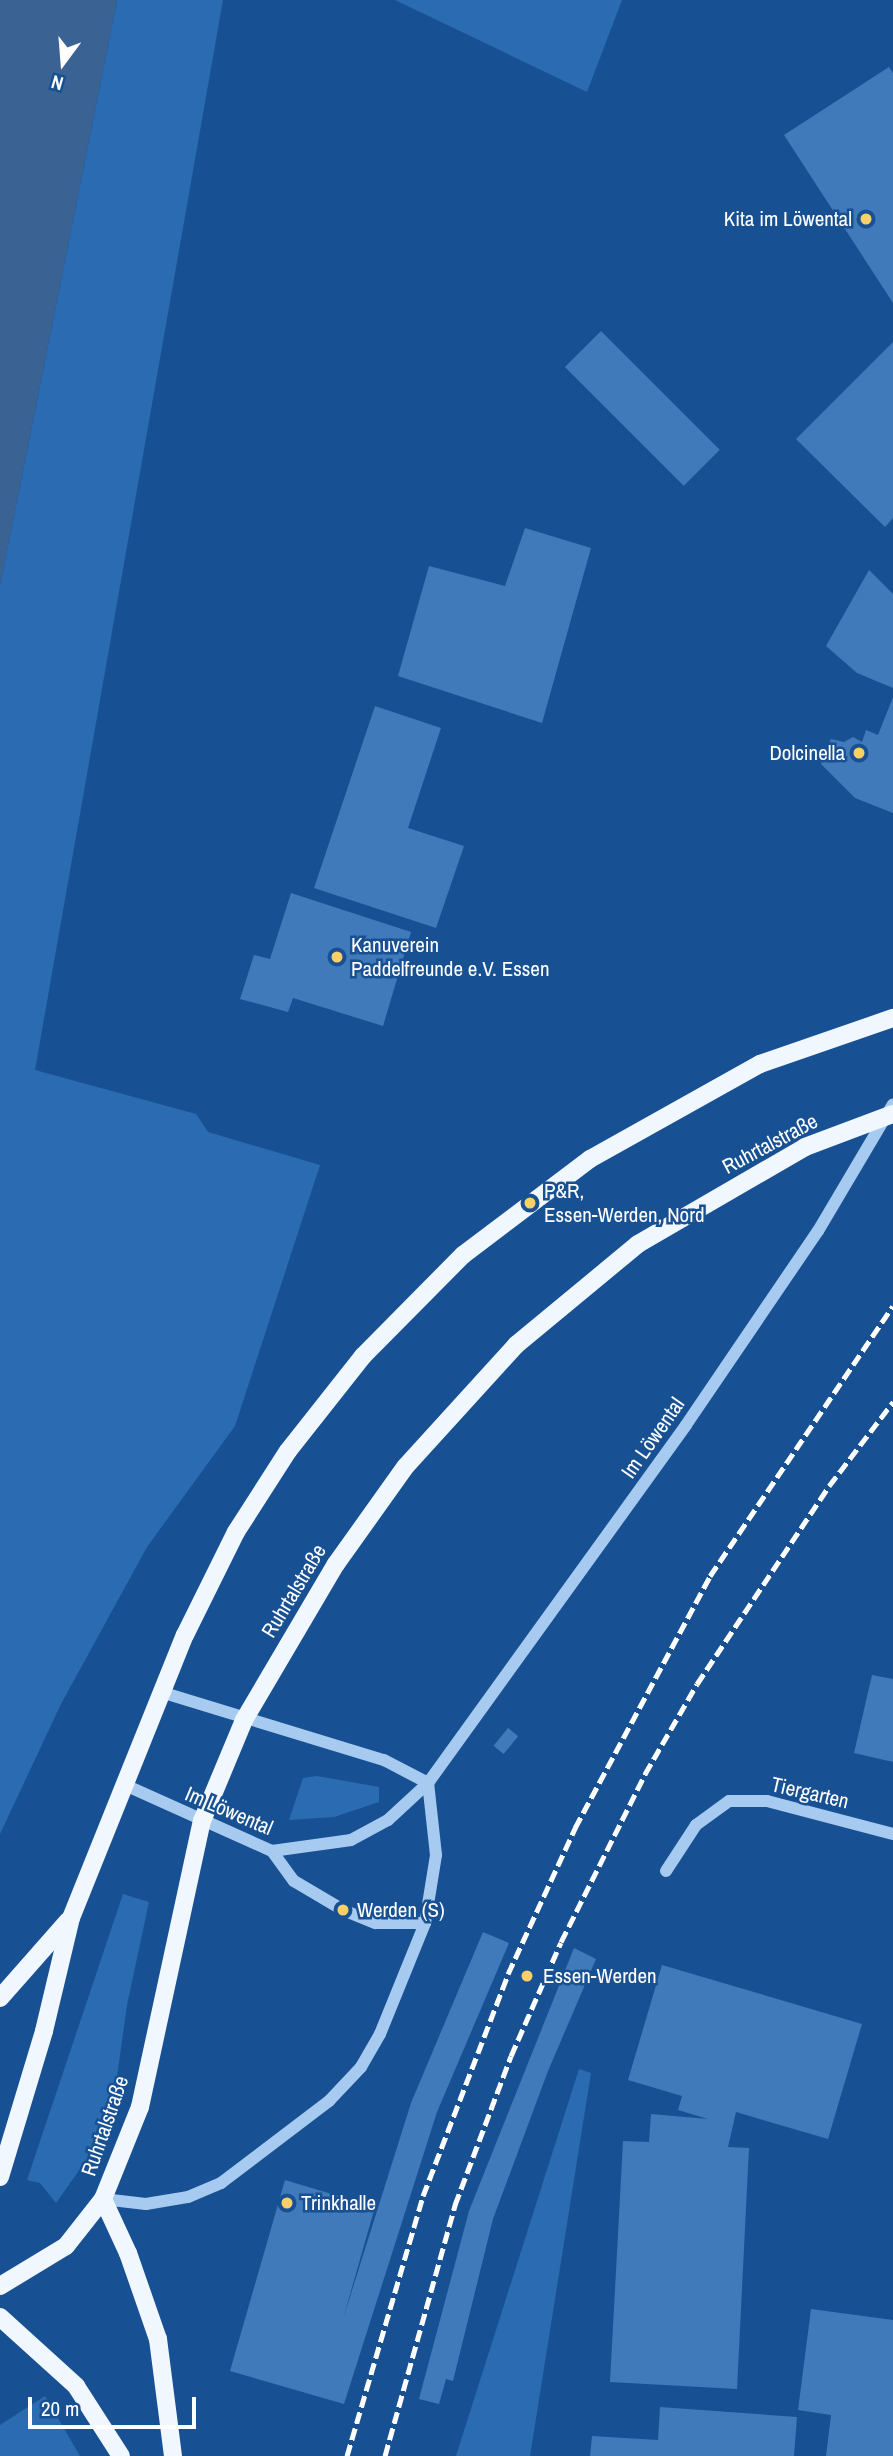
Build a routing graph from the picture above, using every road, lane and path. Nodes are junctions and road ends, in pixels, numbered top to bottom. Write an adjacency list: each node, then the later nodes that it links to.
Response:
1 (893, 1018): 4 (main road)
2 (893, 1104): 6 (street, Im Löwental)
3 (893, 1114): 5 (main road, Ruhrtalstraße)
4 (161, 1692): 5 (street); 7 (main road)
5 (244, 1720): 6 (street); 8 (main road, Ruhrtalstraße)
6 (428, 1783): 10 (street, Im Löwental); 13 (street)
7 (125, 1785): 8 (street, Im Löwental); 12 (main road)
8 (202, 1821): 10 (street, Im Löwental); 16 (main road, Ruhrtalstraße)
9 (893, 1834): 11 (street, Tiergarten)
10 (272, 1851): 13 (street)
11 (666, 1871)
12 (71, 1918): 14 (main road); 15 (main road)
13 (425, 1923): 16 (street)
14 (0, 1998)
15 (0, 2177)
16 (103, 2199): 17 (main road, Ruhrtalstraße); 20 (main road)
17 (0, 2286)
18 (0, 2317): 19 (main road)
19 (121, 2456)
20 (173, 2456)

